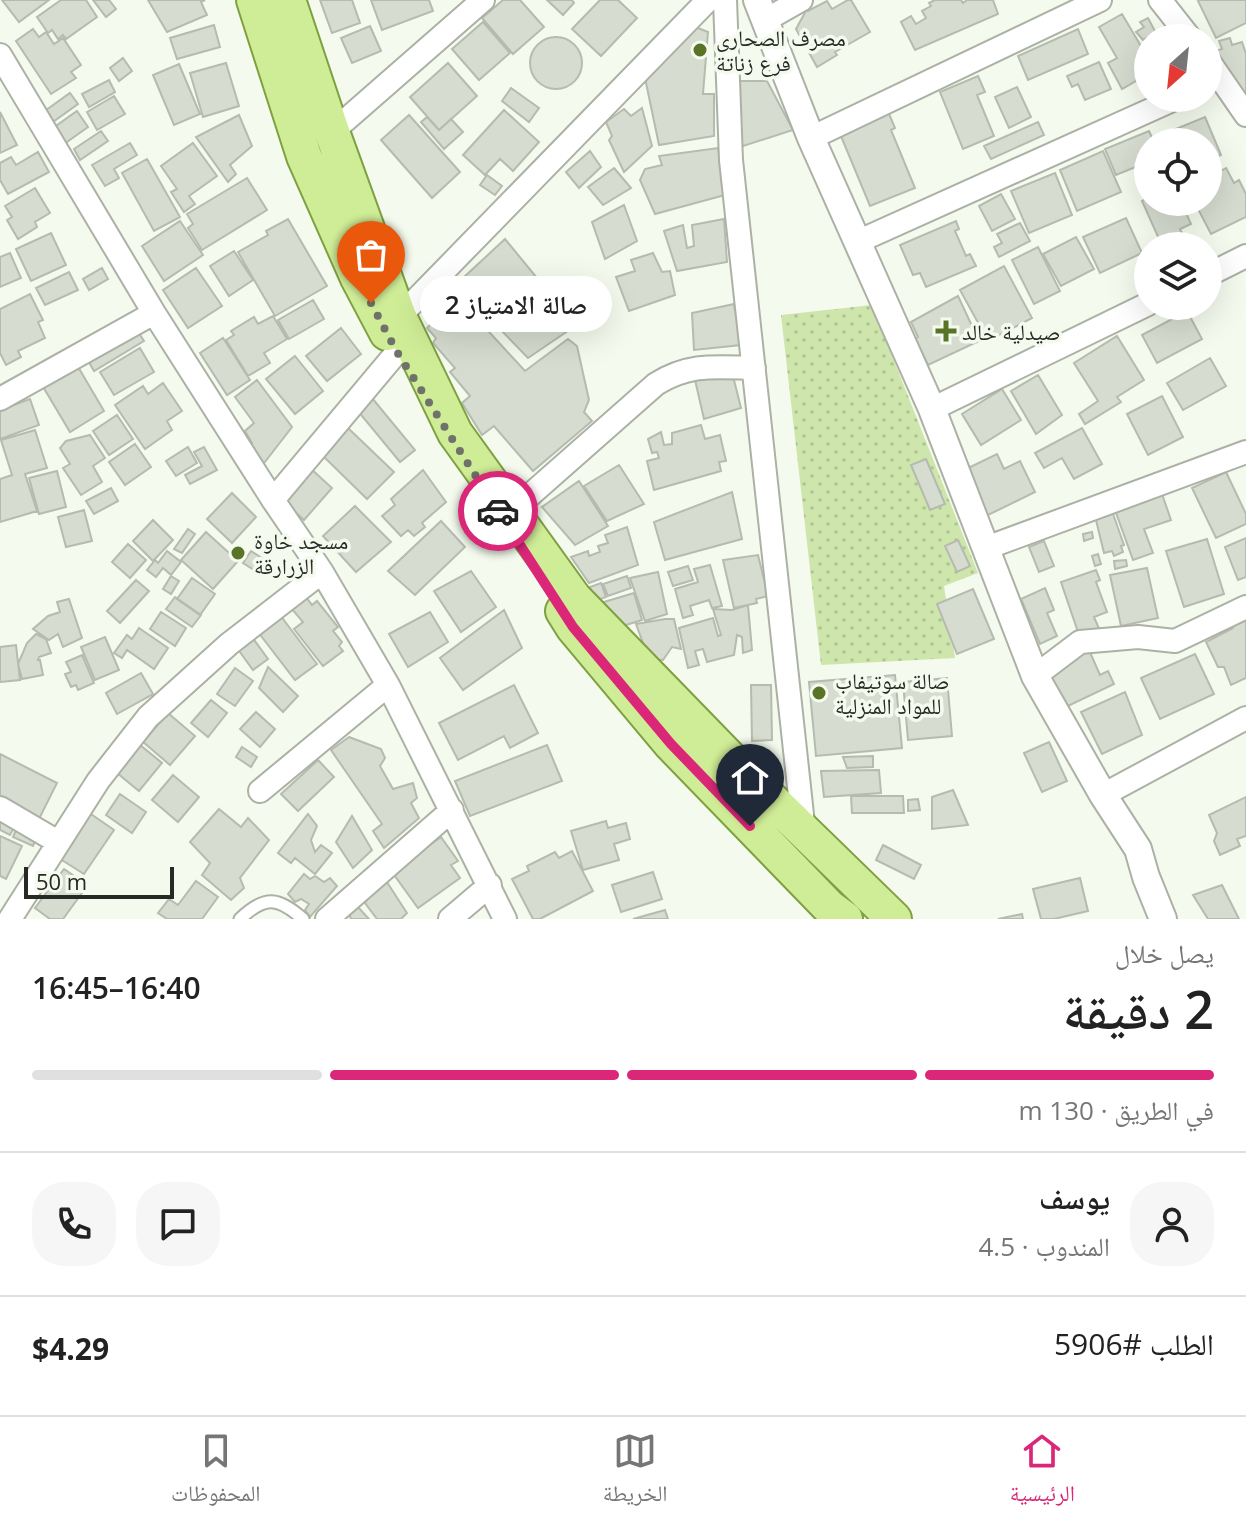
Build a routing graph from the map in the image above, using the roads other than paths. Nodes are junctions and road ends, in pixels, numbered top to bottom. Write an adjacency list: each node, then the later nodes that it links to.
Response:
1 (254, 0): 23 (main road)
2 (288, 0): 15 (main road)
3 (483, 0): 15 (street)
4 (708, 0): 22 (street)
5 (725, 0): 24 (street)
6 (801, 0): 9 (street)
7 (1100, 0): 16 (street)
8 (1160, 0): 10 (street)
9 (760, 10): 16 (street)
10 (1179, 24)
11 (0, 55): 21 (street)
12 (1222, 85): 14 (street)
13 (1146, 112): 17 (street)
14 (1246, 115)
15 (332, 132): 22 (main road)
16 (811, 138): 17 (street)
17 (857, 242): 26 (street)
18 (1246, 256): 19 (street)
19 (1222, 268)
20 (1134, 311): 26 (street)
21 (154, 313): 25 (street); 28 (street)
22 (399, 317): 29 (main road)
23 (397, 352): 28 (street); 50 (main road)
24 (754, 368): 29 (street); 40 (street)
25 (0, 399)
26 (932, 409): 30 (street)
27 (1246, 452): 30 (street)
28 (273, 500): 31 (street)
29 (512, 511): 40 (main road)
30 (986, 548): 33 (street)
31 (322, 572): 34 (street); 41 (street)
32 (1246, 607): 33 (street)
33 (1035, 676): 37 (street)
34 (388, 685): 36 (street); 39 (street)
35 (1246, 718): 37 (street)
36 (260, 791)
37 (1103, 795): 42 (street)
38 (0, 808): 41 (street)
39 (452, 810): 43 (street); 47 (street)
40 (804, 834): 51 (main road)
41 (58, 842): 44 (street)
42 (1138, 849): 52 (street); 53 (street)
43 (490, 885): 48 (street); 49 (street)
44 (9, 916)
45 (240, 919): 46 (lane)
46 (303, 919)
47 (327, 919)
48 (450, 919)
49 (505, 919)
50 (845, 919)
51 (894, 919)
52 (1163, 919)
53 (1183, 919)

